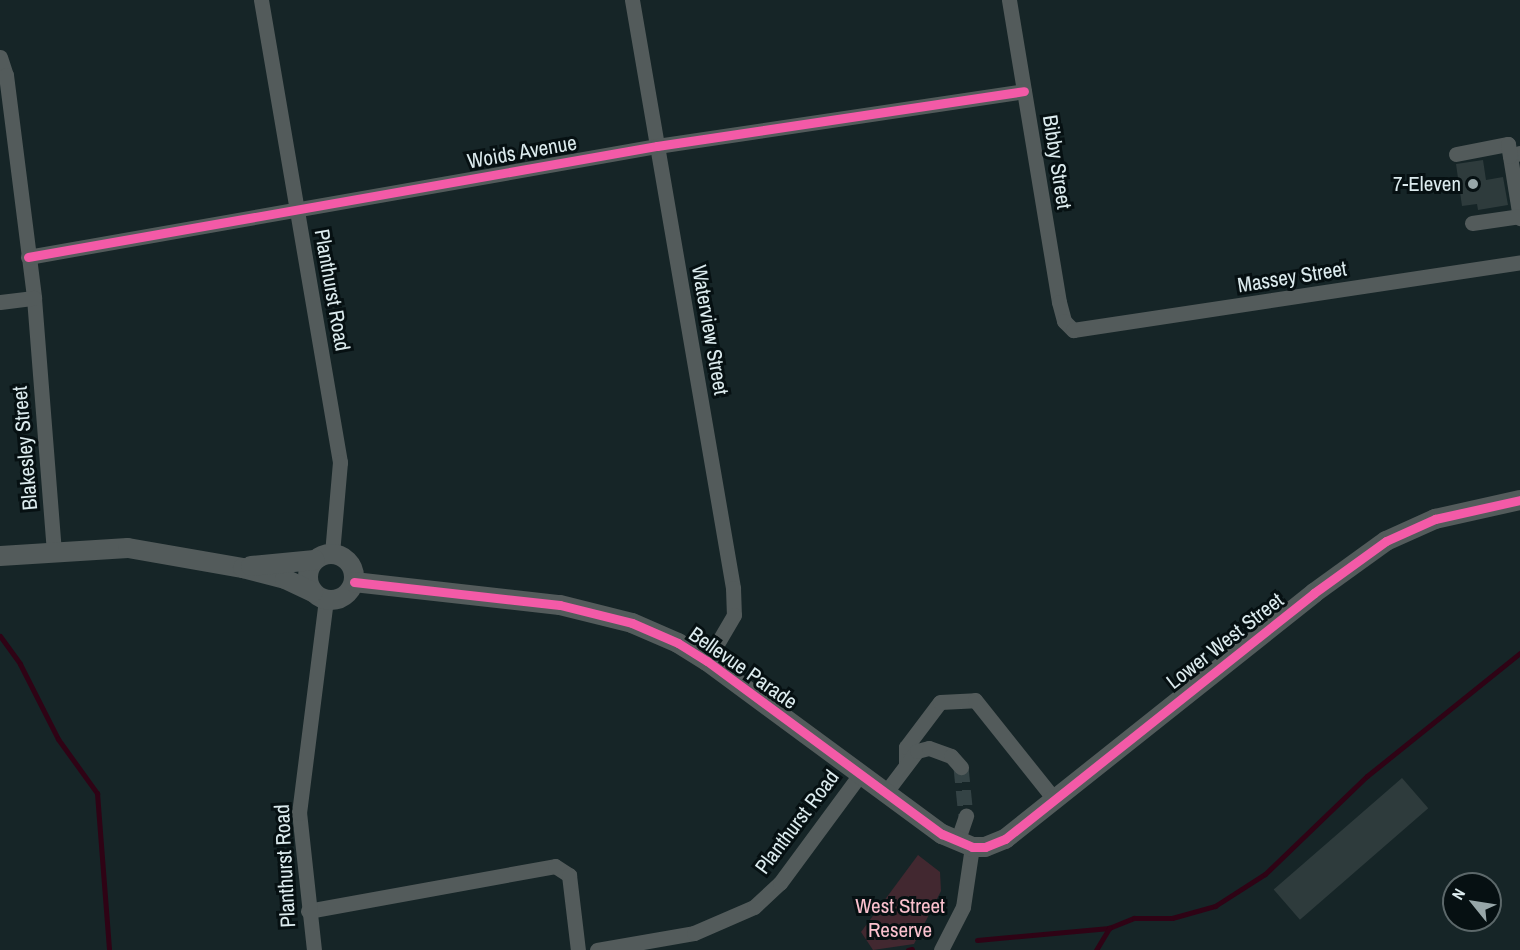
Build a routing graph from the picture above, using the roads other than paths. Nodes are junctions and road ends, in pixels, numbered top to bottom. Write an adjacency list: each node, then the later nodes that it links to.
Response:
1 (261, 0): 9 (street, Planthurst Road)
2 (632, 0): 6 (street, Waterview Street)
3 (1009, 0): 5 (street, Bibby Street)
4 (0, 57): 12 (street, Blakesley Street)
5 (1024, 91): 6 (street, Woids Avenue); 16 (street, Bibby Street)
6 (657, 146): 9 (street, Woids Avenue); 24 (street, Waterview Street)
7 (1456, 154): 8 (street)
8 (1515, 155): 10 (street)
9 (297, 209): 12 (street, Woids Avenue); 20 (street, Planthurst Road)
10 (1520, 217): 11 (street)
11 (1472, 223)
12 (28, 258): 14 (street, Blakesley Street)
13 (1520, 262): 16 (street, Massey Street)
14 (34, 298): 15 (street); 18 (street, Blakesley Street)
15 (0, 302)
16 (1070, 328)
17 (1520, 500): 29 (street, Lower West Street)
18 (54, 550): 19 (street); 21 (street)
19 (0, 556)
20 (324, 557): 21 (street); 22 (street); 23 (street)
21 (243, 568): 23 (street)
22 (354, 582): 23 (street); 24 (street, Bellevue Parade)
23 (320, 596): 32 (street, Planthurst Road)
24 (707, 661): 27 (street, Bellevue Parade)
25 (906, 765): 26 (street); 28 (street); 29 (street)
26 (961, 767)
27 (861, 773): 28 (street, Bellevue Parade); 35 (street, Planthurst Road)
28 (886, 792): 31 (street, Bellevue Parade)
29 (1054, 799): 31 (street, Lower West Street)
30 (966, 816): 31 (street)
31 (964, 845): 36 (street)
32 (308, 911): 33 (street, Planthurst Road); 34 (street)
33 (314, 950)
34 (578, 950)
35 (597, 950)
36 (941, 950)

